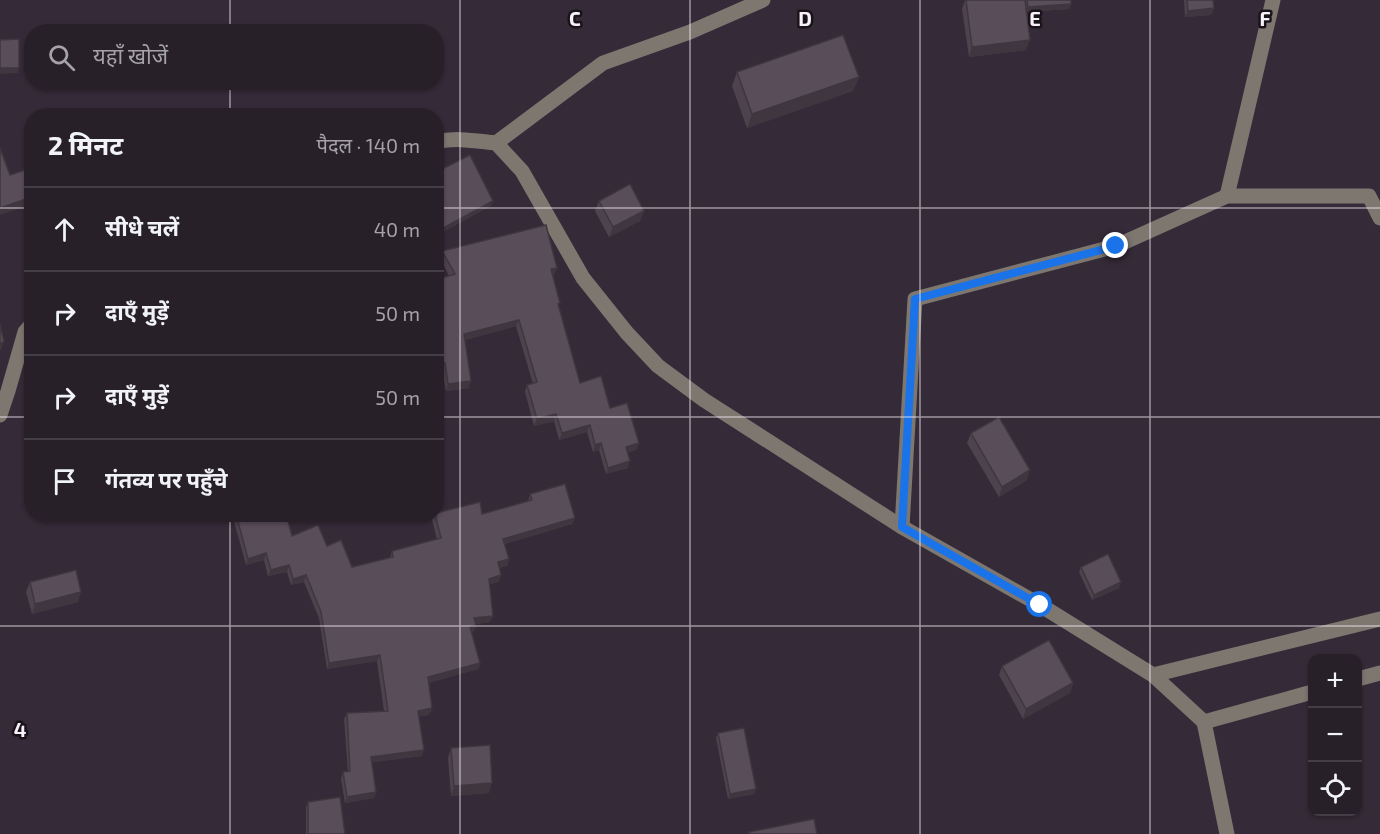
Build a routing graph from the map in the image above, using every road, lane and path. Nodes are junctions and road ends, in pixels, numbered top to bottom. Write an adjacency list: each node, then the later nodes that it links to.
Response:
1 (763, 0): 4 (street)
2 (1273, 0): 5 (street)
3 (444, 140): 4 (street)
4 (496, 143): 9 (street)
5 (1227, 196): 6 (street); 9 (street)
6 (1380, 218)
7 (24, 336): 8 (street)
8 (0, 415)
9 (902, 527): 12 (street)
10 (1380, 619): 12 (street)
11 (1380, 673): 13 (street)
12 (1153, 675): 15 (street)
13 (1362, 678)
14 (1308, 693): 15 (street)
15 (1204, 722): 16 (street)
16 (1227, 834)

